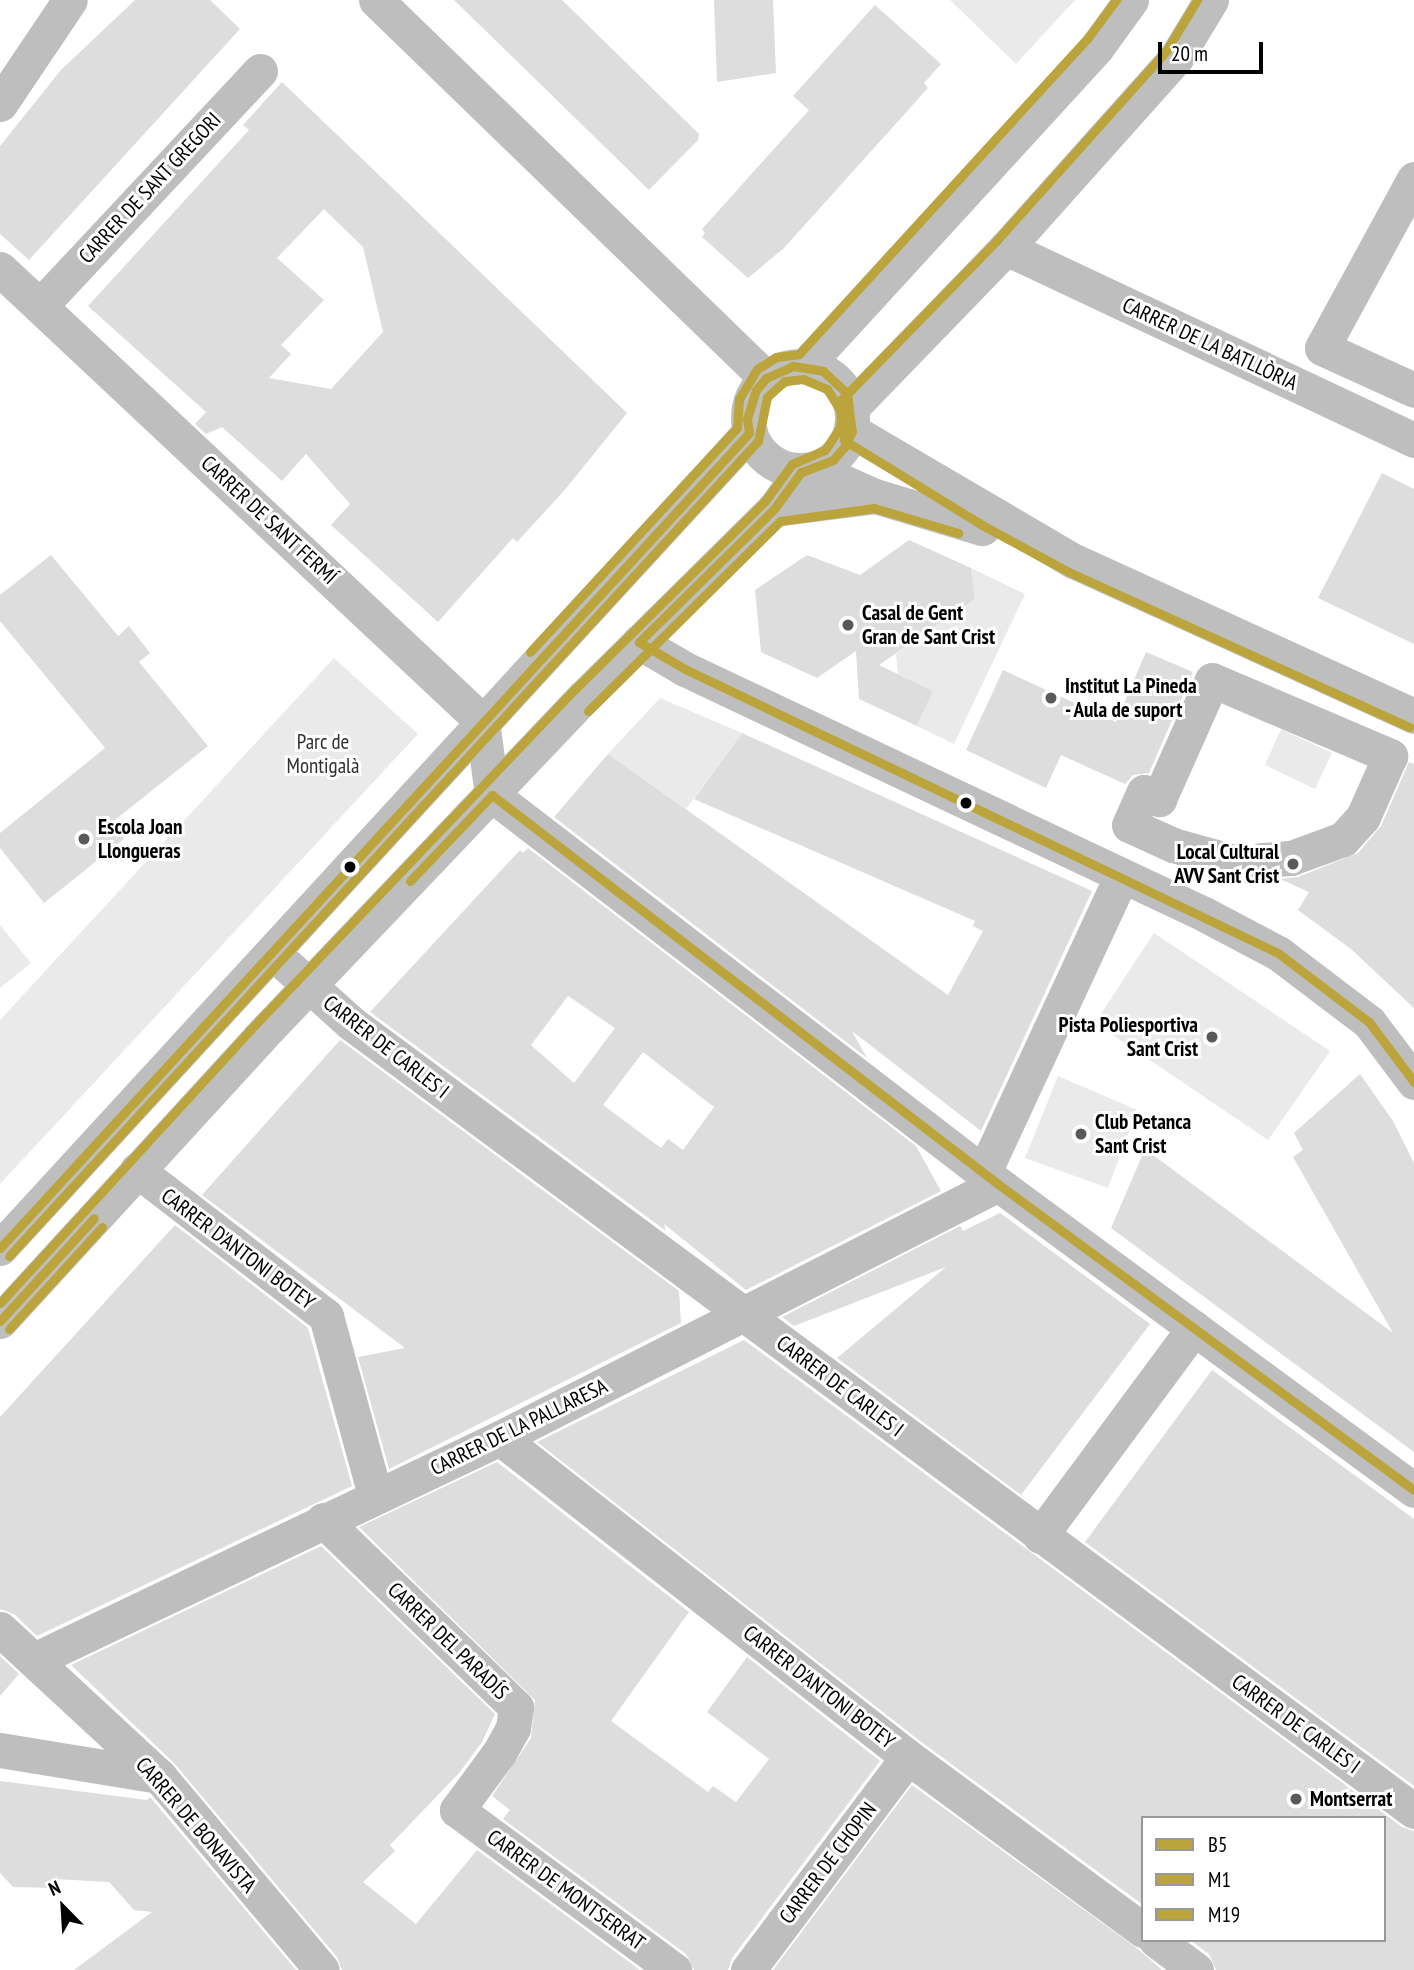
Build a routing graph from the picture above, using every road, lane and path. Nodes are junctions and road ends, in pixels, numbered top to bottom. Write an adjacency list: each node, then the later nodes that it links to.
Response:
1 (70, 0): 6 (street)
2 (1132, 0): 11 (street)
3 (1211, 0): 8 (street)
4 (386, 6): 12 (street)
5 (260, 71): 10 (street, CARRER DE SANT GREGORI)
6 (0, 104)
7 (1414, 179): 13 (street)
8 (1006, 248): 14 (street); 16 (street, CARRER DE LA BATLLÒRIA)
9 (0, 269): 10 (street, CARRER DE SANT FERMÍ)
10 (40, 306): 23 (street, CARRER DE SANT FERMÍ)
11 (806, 366): 12 (street); 14 (street)
12 (766, 378): 15 (street)
13 (1414, 390)
14 (852, 419): 17 (street); 20 (street)
15 (749, 433): 17 (street); 23 (street)
16 (1414, 440)
17 (808, 470): 18 (street); 19 (street)
18 (875, 496): 19 (street); 20 (street)
19 (774, 509): 21 (street)
20 (1074, 561): 22 (street)
21 (639, 642): 24 (street); 26 (street)
22 (1414, 716)
23 (482, 721): 24 (street); 27 (street)
24 (492, 795): 28 (street); 31 (street)
25 (1256, 868): 25 (street)
26 (1121, 877): 29 (street); 31 (street)
27 (273, 953): 28 (street, CARRER DE CARLES I); 32 (street)
28 (309, 986): 30 (street); 33 (street, CARRER DE CARLES I)
29 (1414, 1082)
30 (137, 1170): 34 (street); 38 (street, CARRER D'ANTONI BOTEY)
31 (992, 1177): 33 (street, CARRER DE LA PALLARESA); 35 (street)
32 (0, 1248)
33 (747, 1316): 36 (street, CARRER DE LA PALLARESA); 40 (street, CARRER DE CARLES I)
34 (0, 1321)
35 (1194, 1328): 37 (street); 40 (street)
36 (500, 1438): 38 (street, CARRER DE LA PALLARESA); 44 (street, CARRER D'ANTONI BOTEY)
37 (1414, 1490)
38 (375, 1495): 39 (street, CARRER DE LA PALLARESA)
39 (323, 1520): 42 (street, CARRER DE LA PALLARESA); 46 (street, CARRER DEL PARADÍS)
40 (1040, 1536): 47 (street, CARRER DE CARLES I)
41 (0, 1629): 42 (street, CARRER DE BONAVISTA)
42 (34, 1660): 45 (street, CARRER DE BONAVISTA)
43 (0, 1750): 45 (street)
44 (908, 1756): 48 (street, CARRER D'ANTONI BOTEY); 52 (street, CARRER DE CHOPIN)
45 (159, 1776): 50 (street, CARRER DE BONAVISTA)
46 (457, 1810): 51 (street, CARRER DE MONTSERRAT)
47 (1414, 1811)
48 (1141, 1929)
49 (1159, 1942): 53 (street)
50 (322, 1970)
51 (674, 1970)
52 (748, 1970)
53 (1196, 1970)

